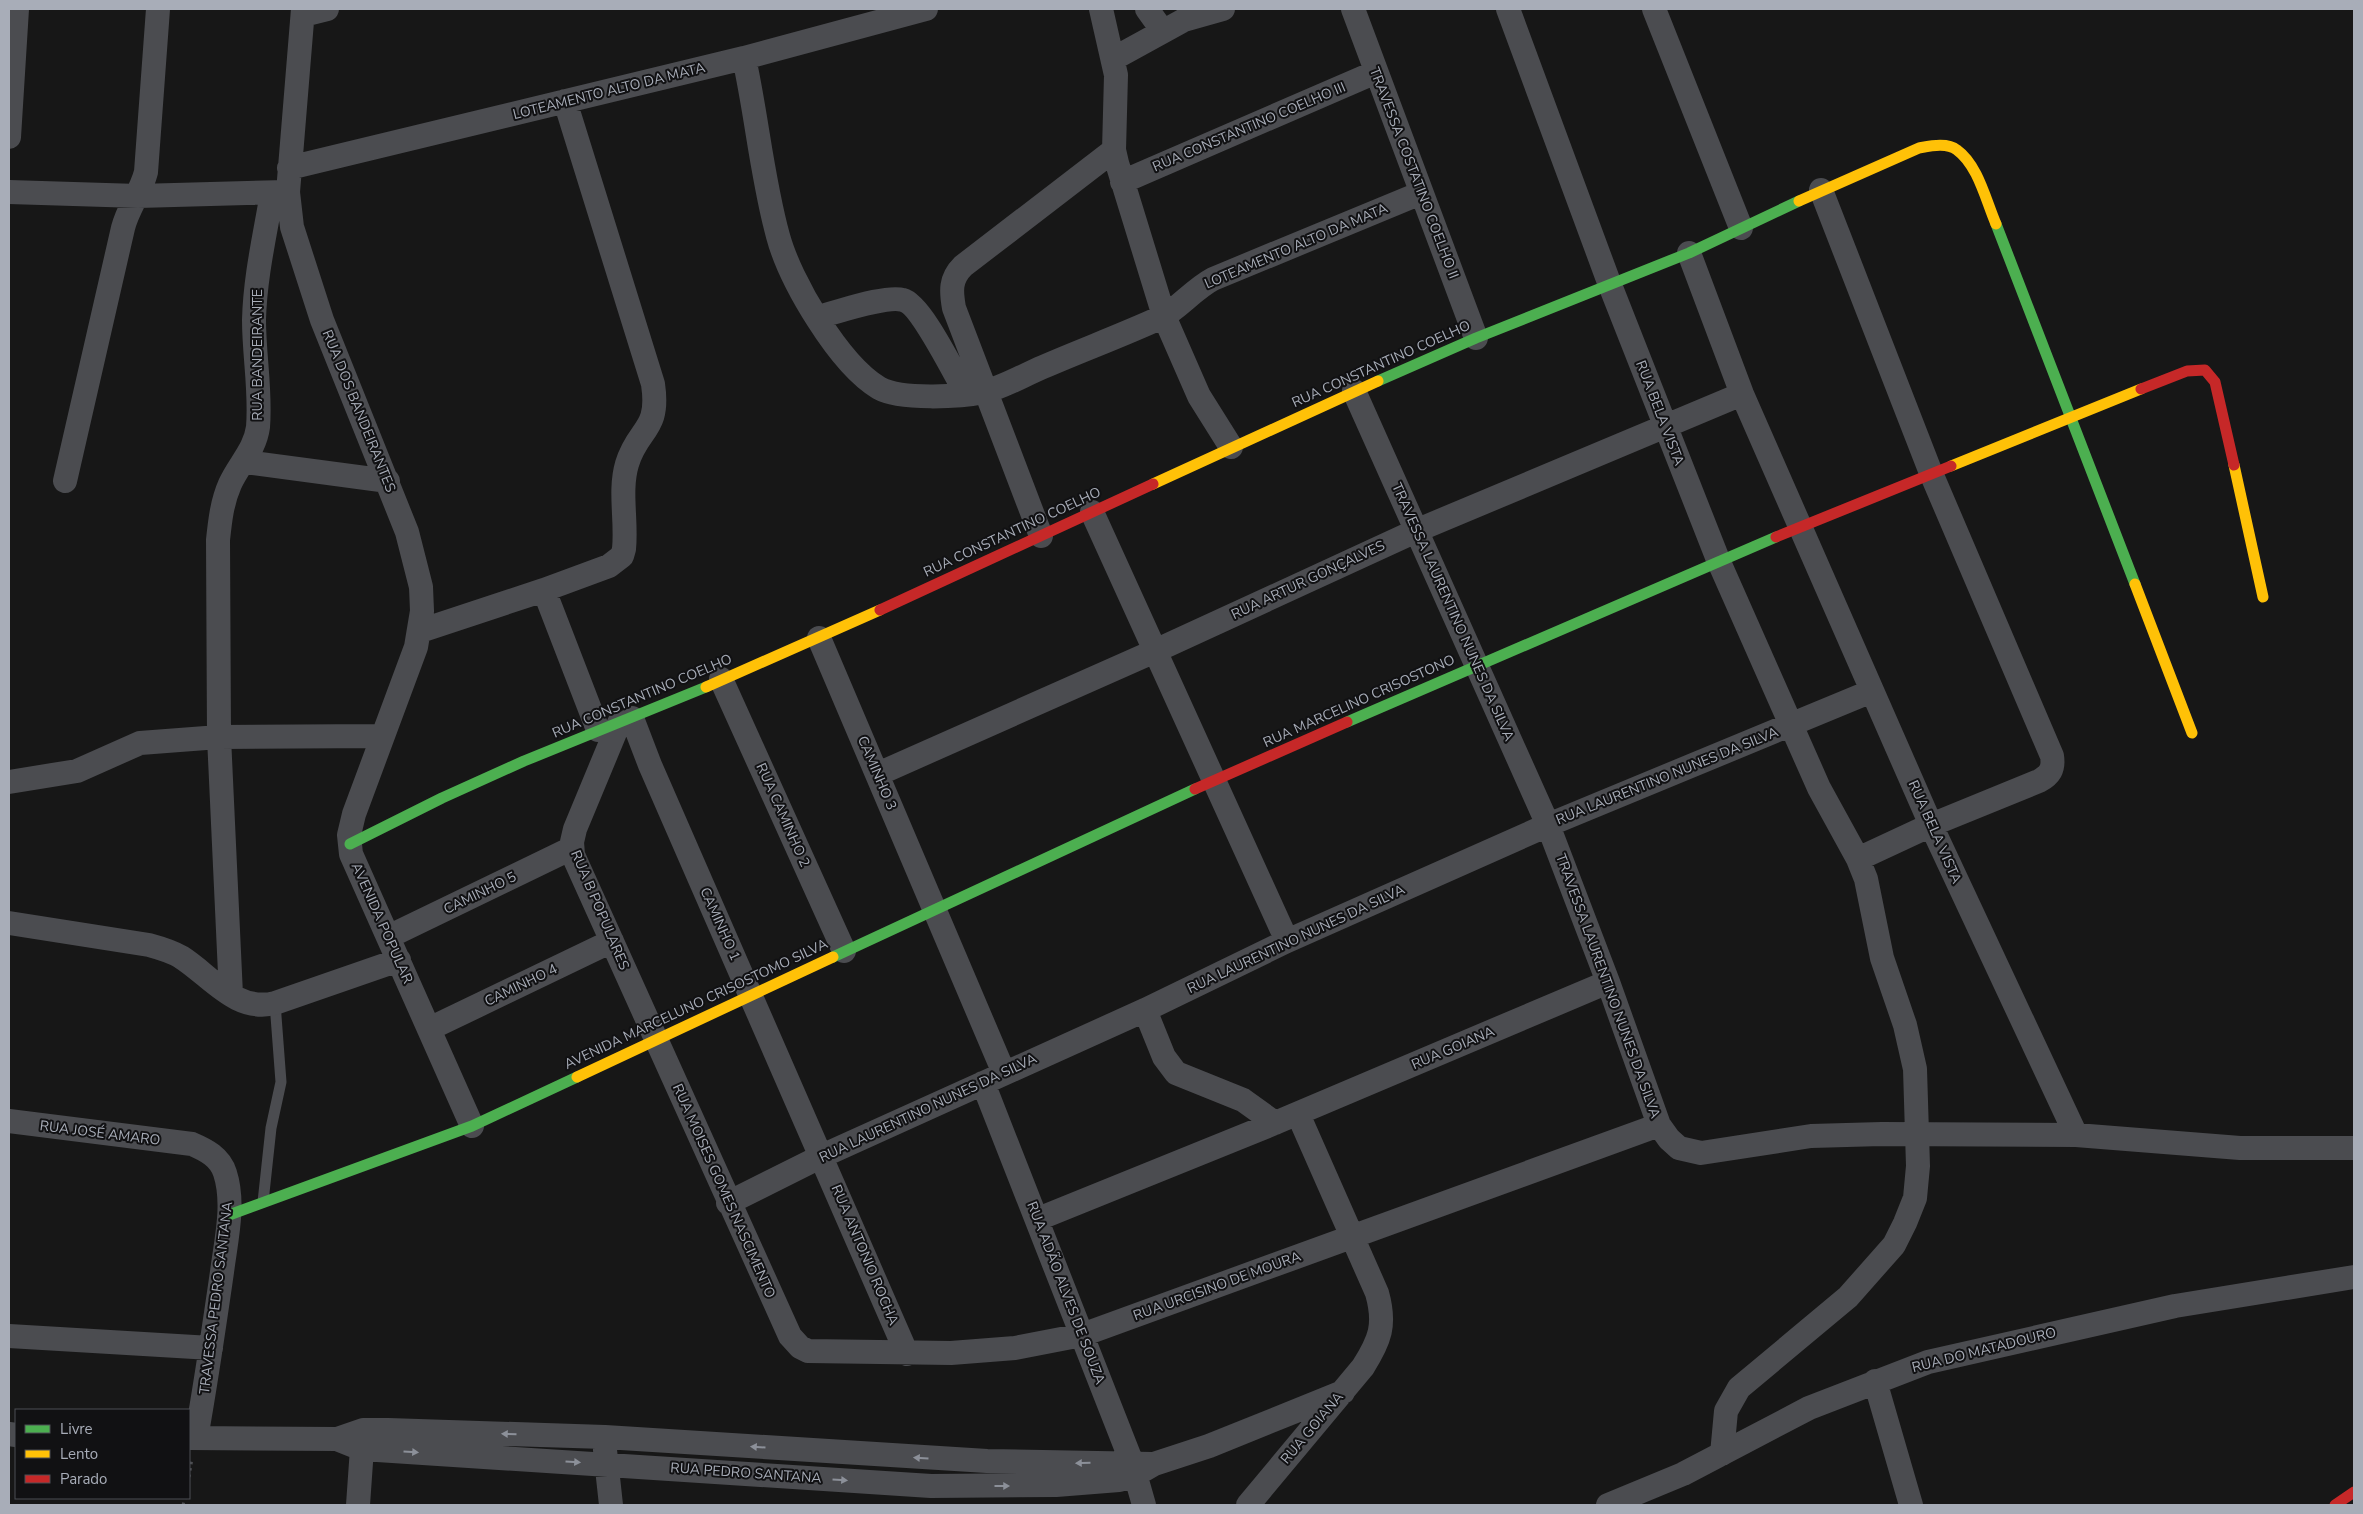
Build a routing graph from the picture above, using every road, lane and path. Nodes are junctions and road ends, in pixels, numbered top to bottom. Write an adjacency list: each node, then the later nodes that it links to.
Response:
1 (17, 9): 18 (street)
2 (158, 9): 26 (street)
3 (326, 9): 11 (street)
4 (926, 9): 12 (street, LOTEAMENTO ALTO DA MATA)
5 (1100, 9): 15 (street)
6 (1147, 9): 13 (street)
7 (1223, 9): 13 (street)
8 (1353, 9): 16 (street, TRAVESSA COSTATINO COELHO II)
9 (1508, 9): 29 (street, RUA BELA VISTA)
10 (1654, 9): 27 (street)
11 (303, 12): 20 (street)
12 (886, 13): 14 (street, LOTEAMENTO ALTO DA MATA)
13 (1162, 30): 15 (street)
14 (744, 58): 17 (street, LOTEAMENTO ALTO DA MATA); 31 (street)
15 (1113, 59): 19 (street)
16 (1376, 72): 21 (street, RUA CONSTANTINO COELHO III); 25 (street, TRAVESSA COSTATINO COELHO II)
17 (565, 101): 20 (street, LOTEAMENTO ALTO DA MATA); 48 (street)
18 (9, 137)
19 (1114, 150): 21 (street); 34 (street)
20 (289, 168): 24 (street)
21 (1122, 182): 30 (street)
22 (1821, 190): 27 (main road, RUA CONSTANTINO COELHO); 36 (main road, RUA CONSTANTINO COELHO); 40 (street)
23 (9, 192): 26 (street)
24 (280, 192): 26 (street); 39 (street, RUA BANDEIRANTE); 42 (street, RUA DOS BANDEIRANTES)
25 (1421, 193): 30 (street, LOTEAMENTO ALTO DA MATA); 32 (street, TRAVESSA COSTATINO COELHO II)
26 (138, 196): 41 (street)
27 (1741, 228): 28 (main road, RUA CONSTANTINO COELHO)
28 (1689, 253): 29 (main road, RUA CONSTANTINO COELHO); 35 (street, RUA BELA VISTA)
29 (1610, 285): 32 (main road, RUA CONSTANTINO COELHO); 37 (street, RUA BELA VISTA)
30 (1164, 316): 34 (street, LOTEAMENTO ALTO DA MATA); 38 (street)
31 (817, 318): 34 (street); 34 (street)
32 (1476, 338): 33 (main road, RUA CONSTANTINO COELHO)
33 (1354, 391): 38 (main road, RUA CONSTANTINO COELHO); 45 (street, TRAVESSA LAURENTINO NUNES DA SILVA)
34 (975, 392): 46 (street)
35 (1742, 394): 37 (street, RUA ARTUR GONÇALVES); 44 (street, RUA BELA VISTA)
36 (2070, 416): 40 (main road); 49 (main road); 58 (main road, RUA CONSTANTINO COELHO)
37 (1664, 425): 45 (street, RUA ARTUR GONÇALVES); 47 (street, RUA BELA VISTA)
38 (1231, 447): 43 (main road, RUA CONSTANTINO COELHO)
39 (245, 462): 42 (street); 60 (street, RUA BANDEIRANTE)
40 (1931, 474): 44 (main road); 65 (street)
41 (65, 481)
42 (388, 481): 50 (street, RUA DOS BANDEIRANTES)
43 (1092, 512): 46 (main road, RUA CONSTANTINO COELHO); 52 (street)
44 (1800, 526): 47 (main road, RUA MARCELINO CRISOSTONO); 55 (street, RUA BELA VISTA)
45 (1418, 530): 52 (street, RUA ARTUR GONÇALVES); 53 (street, TRAVESSA LAURENTINO NUNES DA SILVA)
46 (1041, 536): 51 (main road, RUA CONSTANTINO COELHO)
47 (1719, 562): 53 (main road, RUA MARCELINO CRISOSTONO); 57 (street, RUA BELA VISTA)
48 (544, 590): 50 (street); 56 (street, CAMINHO 1)
49 (2263, 597)
50 (420, 630): 59 (street, AVENIDA POPULAR)
51 (819, 638): 54 (main road, RUA CONSTANTINO COELHO); 61 (street, CAMINHO 3)
52 (1156, 651): 61 (street, RUA ARTUR GONÇALVES); 62 (street)
53 (1477, 665): 62 (main road, RUA MARCELINO CRISOSTONO); 64 (street, TRAVESSA LAURENTINO NUNES DA SILVA)
54 (721, 679): 56 (main road, RUA CONSTANTINO COELHO); 74 (street, RUA CAMINHO 2)
55 (1872, 691): 57 (street, RUA LAURENTINO NUNES DA SILVA); 65 (street, RUA BELA VISTA)
56 (616, 724): 66 (main road, RUA CONSTANTINO COELHO); 67 (street, RUA B POPULARES); 78 (street, CAMINHO 1)
57 (1791, 725): 64 (street, RUA LAURENTINO NUNES DA SILVA); 68 (street, RUA BELA VISTA)
58 (2192, 733)
59 (381, 736): 60 (street); 66 (street, AVENIDA POPULAR)
60 (219, 737): 63 (street); 77 (street, RUA BANDEIRANTE)
61 (878, 774): 69 (street, CAMINHO 3)
62 (1213, 781): 69 (main road, RUA MARCELINO CRISOSTONO); 73 (street)
63 (9, 782)
64 (1548, 825): 73 (street, RUA LAURENTINO NUNES DA SILVA); 76 (street, TRAVESSA LAURENTINO NUNES DA SILVA)
65 (1931, 825): 68 (street); 91 (street, RUA BELA VISTA)
66 (350, 844): 71 (street, AVENIDA POPULAR)
67 (572, 848): 71 (street, CAMINHO 5); 72 (street, RUA B POPULARES)
68 (1858, 859): 90 (street, RUA BELA VISTA)
69 (933, 910): 74 (main road, AVENIDA MARCELUNO CRISOSTOMO SILVA); 83 (street, CAMINHO 3)
70 (9, 924): 77 (street)
71 (388, 937): 75 (street, AVENIDA POPULAR)
72 (612, 941): 81 (street, CAMINHO 4); 82 (street, RUA B POPULARES)
73 (1287, 941): 80 (street, RUA LAURENTINO NUNES DA SILVA)
74 (844, 950): 78 (main road, AVENIDA MARCELUNO CRISOSTOMO SILVA)
75 (399, 960): 79 (street); 81 (street, AVENIDA POPULAR)
76 (1608, 982): 85 (street, RUA GOIANA); 88 (street, TRAVESSA LAURENTINO NUNES DA SILVA)
77 (232, 995): 79 (street)
78 (751, 995): 82 (main road, AVENIDA MARCELUNO CRISOSTOMO SILVA); 94 (street, CAMINHO 1)
79 (274, 1003): 95 (lane)
80 (1145, 1010): 83 (street, RUA LAURENTINO NUNES DA SILVA); 87 (street)
81 (429, 1029): 89 (street, AVENIDA POPULAR)
82 (657, 1038): 89 (main road, AVENIDA MARCELUNO CRISOSTOMO SILVA); 96 (street, RUA MOISES GOMES NASCIMENTO)
83 (1004, 1073): 84 (street, RUA LAURENTINO NUNES DA SILVA)
84 (982, 1083): 94 (street, RUA LAURENTINO NUNES DA SILVA); 98 (street, RUA ADÃO ALVES DE SOUZA)
85 (1298, 1114): 87 (street, RUA GOIANA); 99 (street, RUA GOIANA)
86 (9, 1121): 92 (street, RUA JOSÉ AMARO)
87 (1275, 1123): 98 (street, RUA GOIANA)
88 (1659, 1125): 90 (street, TRAVESSA LAURENTINO NUNES DA SILVA); 99 (street)
89 (472, 1126): 95 (main road, AVENIDA MARCELUNO CRISOSTOMO SILVA)
90 (1919, 1135): 91 (street, TRAVESSA LAURENTINO NUNES DA SILVA); 111 (street, RUA BELA VISTA)
91 (2076, 1135): 93 (street, TRAVESSA LAURENTINO NUNES DA SILVA)
92 (192, 1144): 97 (street, TRAVESSA PEDRO SANTANA)
93 (2354, 1148)
94 (822, 1156): 96 (street, RUA LAURENTINO NUNES DA SILVA); 105 (street, RUA ANTONIO ROCHA)
95 (263, 1203): 97 (main road, AVENIDA MARCELUNO CRISOSTOMO SILVA)
96 (728, 1203): 103 (street, RUA MOISES GOMES NASCIMENTO)
97 (229, 1215): 104 (street, TRAVESSA PEDRO SANTANA)
98 (1038, 1219): 101 (street, RUA ADÃO ALVES DE SOUZA)
99 (1352, 1237): 101 (street, RUA URCISINO DE MOURA); 107 (street, RUA GOIANA)
100 (2354, 1277): 106 (street, RUA DO MATADOURO)
101 (1082, 1335): 105 (street, RUA URCISINO DE MOURA); 113 (street, RUA ADÃO ALVES DE SOUZA)
102 (9, 1336): 104 (street)
103 (794, 1342): 105 (street, RUA URCISINO DE MOURA)
104 (211, 1348): 109 (street, TRAVESSA PEDRO SANTANA)
105 (907, 1354)
106 (1875, 1381): 111 (street, RUA DO MATADOURO); 120 (street)
107 (1343, 1392): 113 (street, RUA PEDRO SANTANA); 118 (street, RUA GOIANA)
108 (605, 1437): 110 (street, RUA PEDRO SANTANA, one-way to 110); 112 (street); 113 (street, RUA PEDRO SANTANA, one-way to 108)
109 (192, 1438): 110 (street, RUA PEDRO SANTANA)
110 (363, 1439): 112 (street, RUA PEDRO SANTANA, one-way to 112); 115 (street)
111 (1722, 1454): 119 (street, RUA DO MATADOURO)
112 (605, 1464): 113 (street, RUA PEDRO SANTANA, one-way to 113); 116 (street)
113 (1140, 1467): 117 (street, RUA ADÃO ALVES DE SOUZA)
114 (2354, 1492): 121 (main road)
115 (358, 1505)
116 (611, 1505)
117 (1144, 1505)
118 (1248, 1505)
119 (1608, 1505)
120 (1911, 1505)
121 (2335, 1505)

